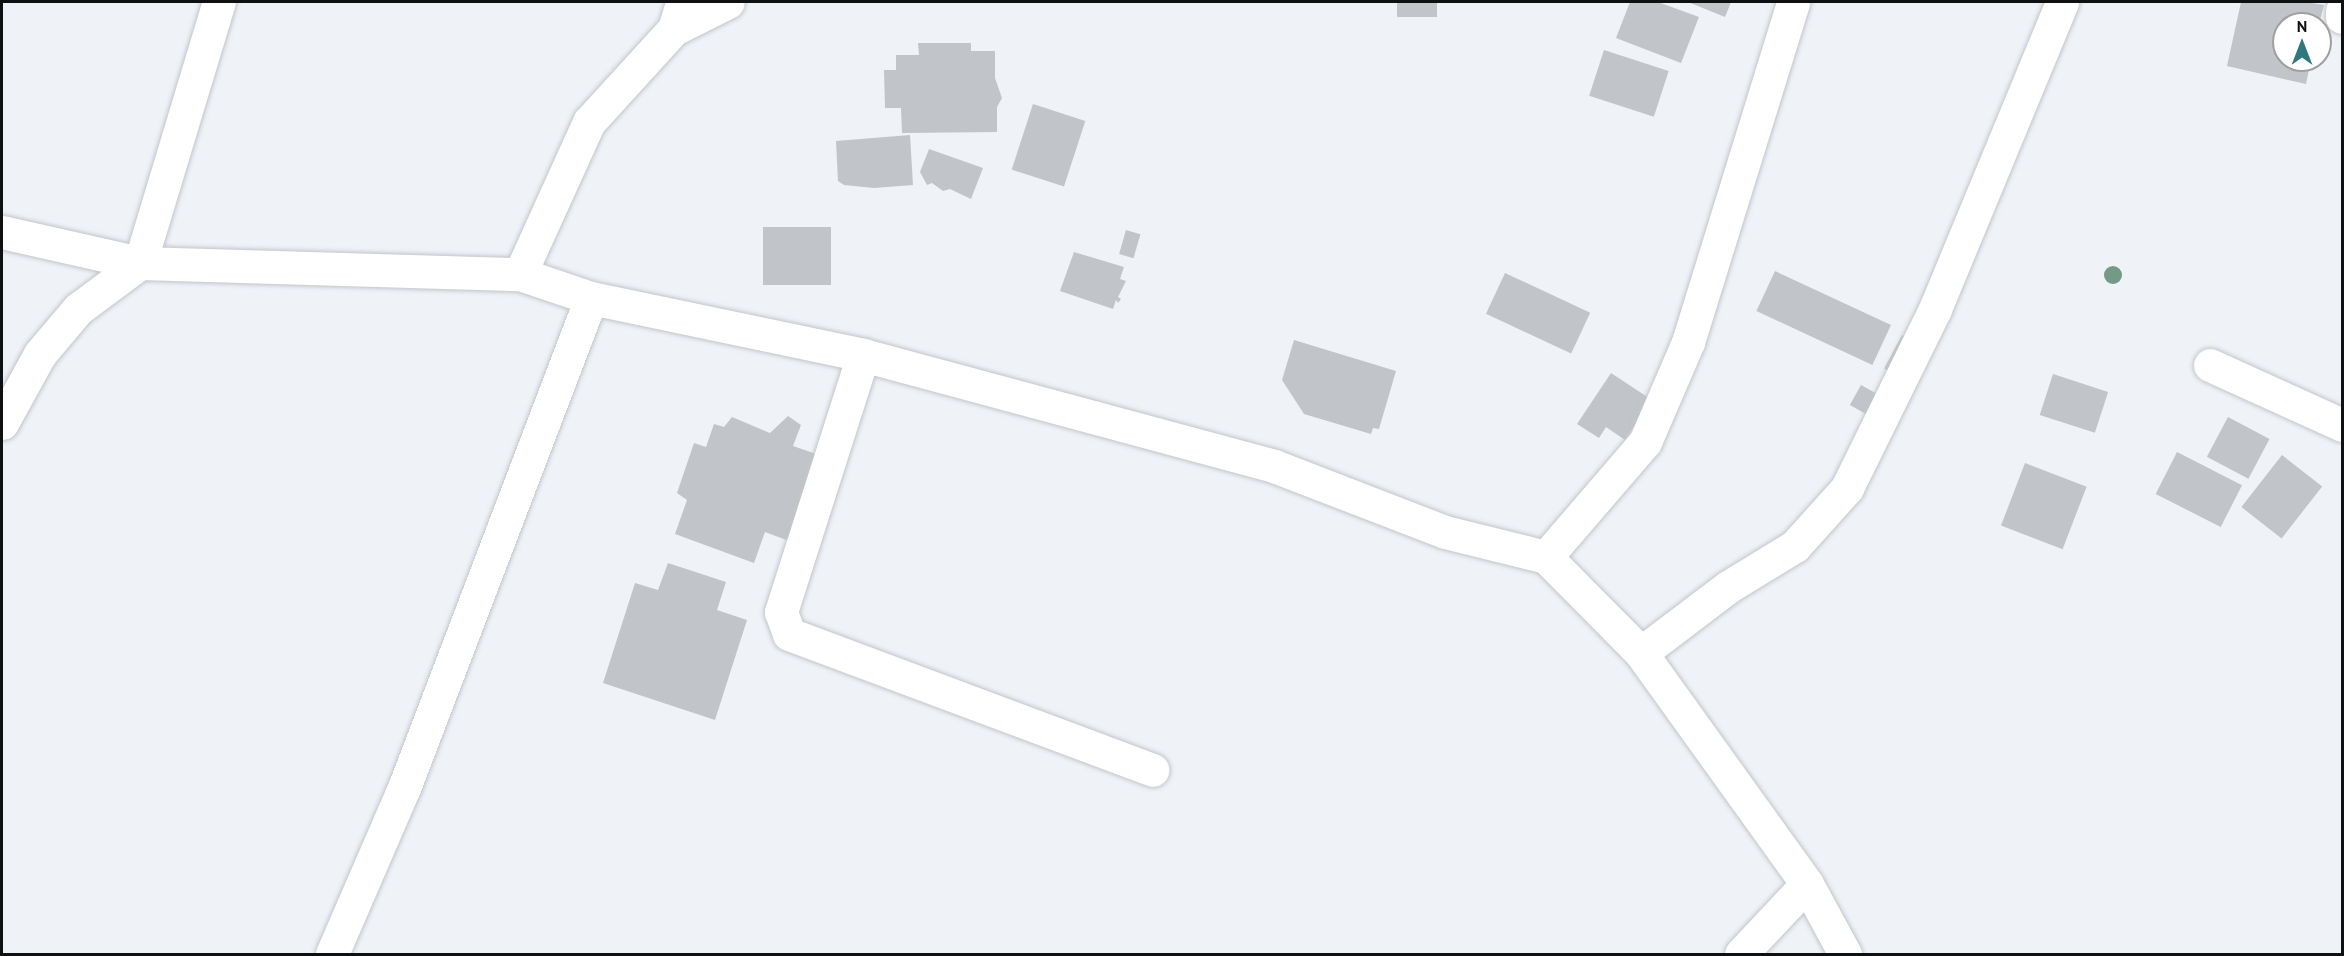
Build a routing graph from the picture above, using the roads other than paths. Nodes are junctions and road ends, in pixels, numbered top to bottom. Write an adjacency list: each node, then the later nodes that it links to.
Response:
1 (219, 2): 9 (street)
2 (728, 2): 6 (street)
3 (1793, 2): 16 (street)
4 (2062, 2): 17 (street)
5 (2343, 11): 7 (street)
6 (678, 15): 10 (street)
7 (2343, 17)
8 (2, 232): 9 (street)
9 (140, 263): 10 (street); 14 (street)
10 (520, 274): 11 (street)
11 (591, 298): 12 (street); 20 (street)
12 (863, 355): 16 (street); 18 (street)
13 (2210, 365): 15 (street)
14 (2, 423)
15 (2343, 425)
16 (1546, 557): 17 (street)
17 (1641, 653): 19 (street)
18 (1152, 770)
19 (1807, 884): 21 (street); 22 (street)
20 (332, 954)
21 (1741, 954)
22 (1845, 954)

